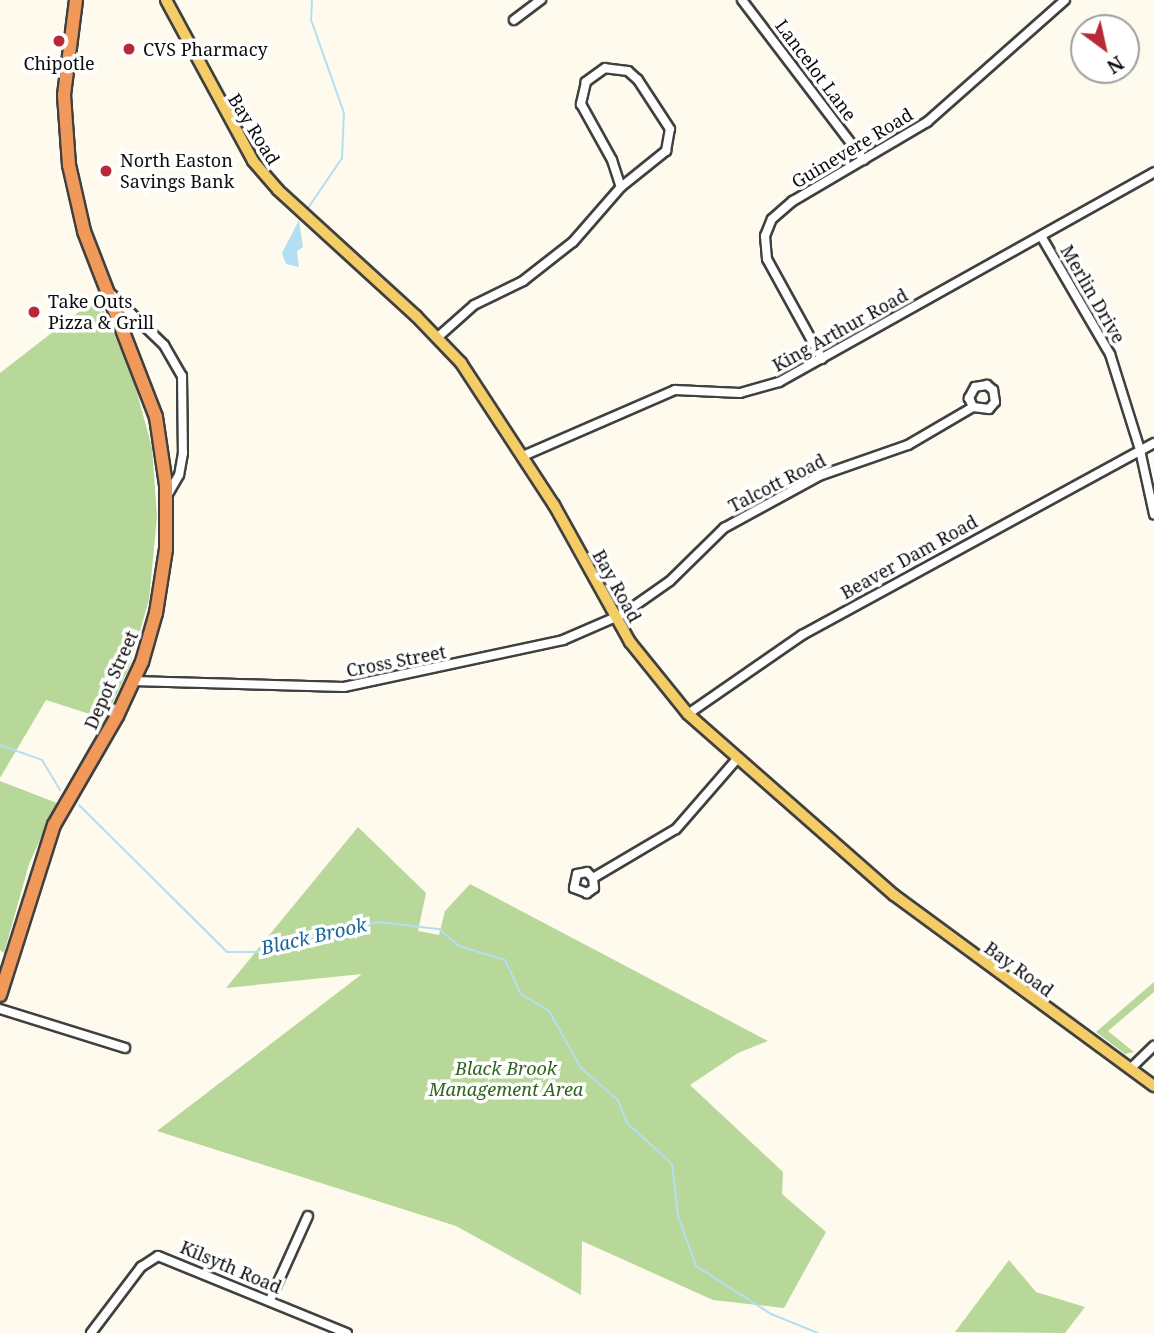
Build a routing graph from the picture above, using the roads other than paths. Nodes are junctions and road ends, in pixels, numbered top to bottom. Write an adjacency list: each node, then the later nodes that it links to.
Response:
1 (76, 0): 11 (highway, Depot Street)
2 (166, 0): 12 (main road, Bay Road)
3 (541, 0): 6 (street)
4 (742, 0): 7 (street, Lancelot Lane)
5 (1065, 0): 7 (street, Guinevere Road)
6 (514, 20)
7 (864, 160): 13 (street, Guinevere Road)
8 (1154, 172): 10 (street, King Arthur Road)
9 (621, 187): 9 (street); 12 (street)
10 (1041, 236): 13 (street, King Arthur Road); 16 (street, Merlin Drive)
11 (107, 291): 18 (highway, Depot Street); 18 (street)
12 (438, 337): 17 (main road, Bay Road)
13 (822, 359): 17 (street, King Arthur Road)
14 (973, 407): 20 (street, Talcott Road)
15 (1154, 443): 16 (street, Beaver Dam Road)
16 (1140, 450): 19 (street, Merlin Drive); 22 (street, Beaver Dam Road)
17 (523, 456): 20 (main road, Bay Road)
18 (167, 497): 21 (highway, Depot Street)
19 (1154, 514)
20 (615, 618): 21 (street, Cross Street); 22 (main road, Bay Road)
21 (133, 681): 25 (highway, Depot Street)
22 (688, 714): 23 (main road, Bay Road)
23 (736, 760): 24 (street); 29 (main road, Bay Road)
24 (593, 878)
25 (0, 995)
26 (0, 1009): 28 (street)
27 (1154, 1046): 29 (street)
28 (125, 1048)
29 (1131, 1068): 30 (main road, Bay Road)
30 (1154, 1086)
31 (307, 1216): 32 (street)
32 (270, 1300): 33 (street, Kilsyth Road); 34 (street, Kilsyth Road)
33 (90, 1333)
34 (348, 1333)

